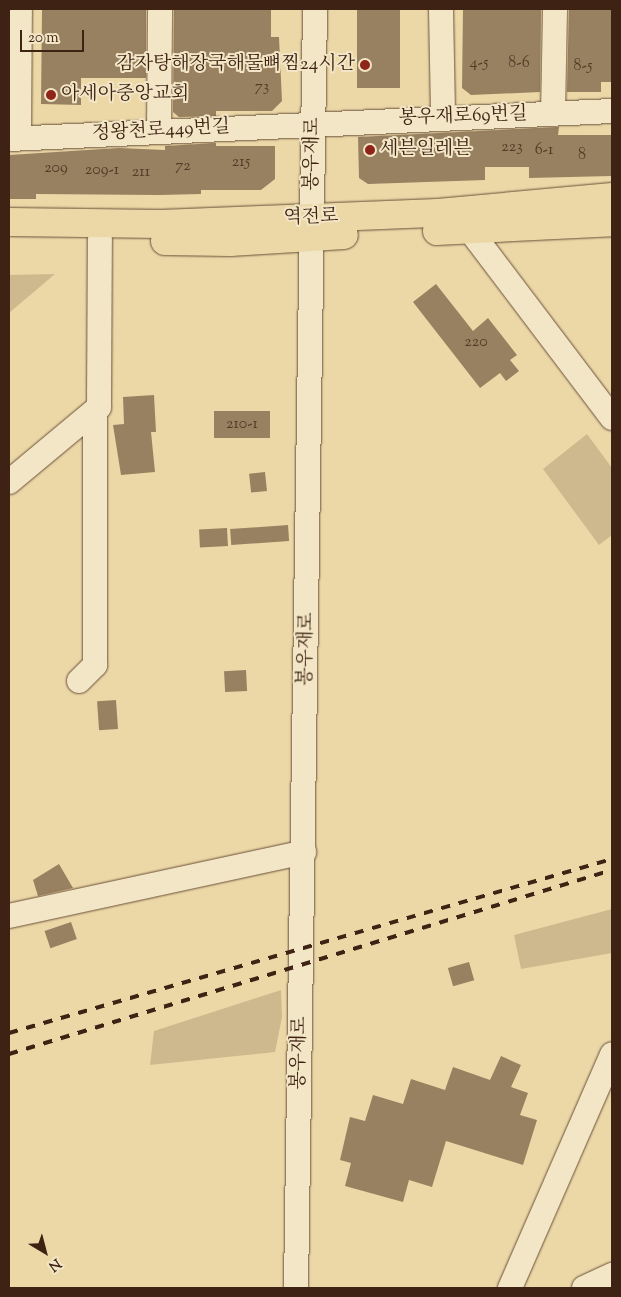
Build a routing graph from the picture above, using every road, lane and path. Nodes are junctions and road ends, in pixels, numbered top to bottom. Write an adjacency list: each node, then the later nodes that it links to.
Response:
1 (20, 9): 11 (street)
2 (160, 9): 10 (street)
3 (315, 9): 9 (street, 봉우재로)
4 (441, 9): 8 (street)
5 (555, 9): 7 (street)
6 (612, 111): 7 (street, 봉우재로69번길)
7 (553, 114): 8 (street, 봉우재로69번길)
8 (443, 118): 9 (street, 봉우재로69번길)
9 (314, 123): 10 (street, 정왕천로449번길); 15 (street, 봉우재로)
10 (159, 131): 11 (street, 정왕천로449번길)
11 (14, 138)
12 (612, 197): 15 (main road, 역전로)
13 (9, 222): 15 (main road, 역전로)
14 (612, 222): 16 (main road, 역전로)
15 (312, 227): 16 (main road, 역전로); 18 (main road, 역전로); 23 (street, 봉우재로)
16 (469, 229): 20 (street)
17 (9, 240): 18 (main road, 역전로)
18 (100, 240): 19 (street)
19 (94, 411): 21 (street); 22 (street)
20 (612, 418)
21 (9, 482)
22 (79, 681)
23 (304, 852): 24 (street); 27 (street, 봉우재로)
24 (9, 916)
25 (612, 1054): 28 (street)
26 (612, 1275): 29 (street)
27 (296, 1288)
28 (510, 1288)
29 (584, 1288)

